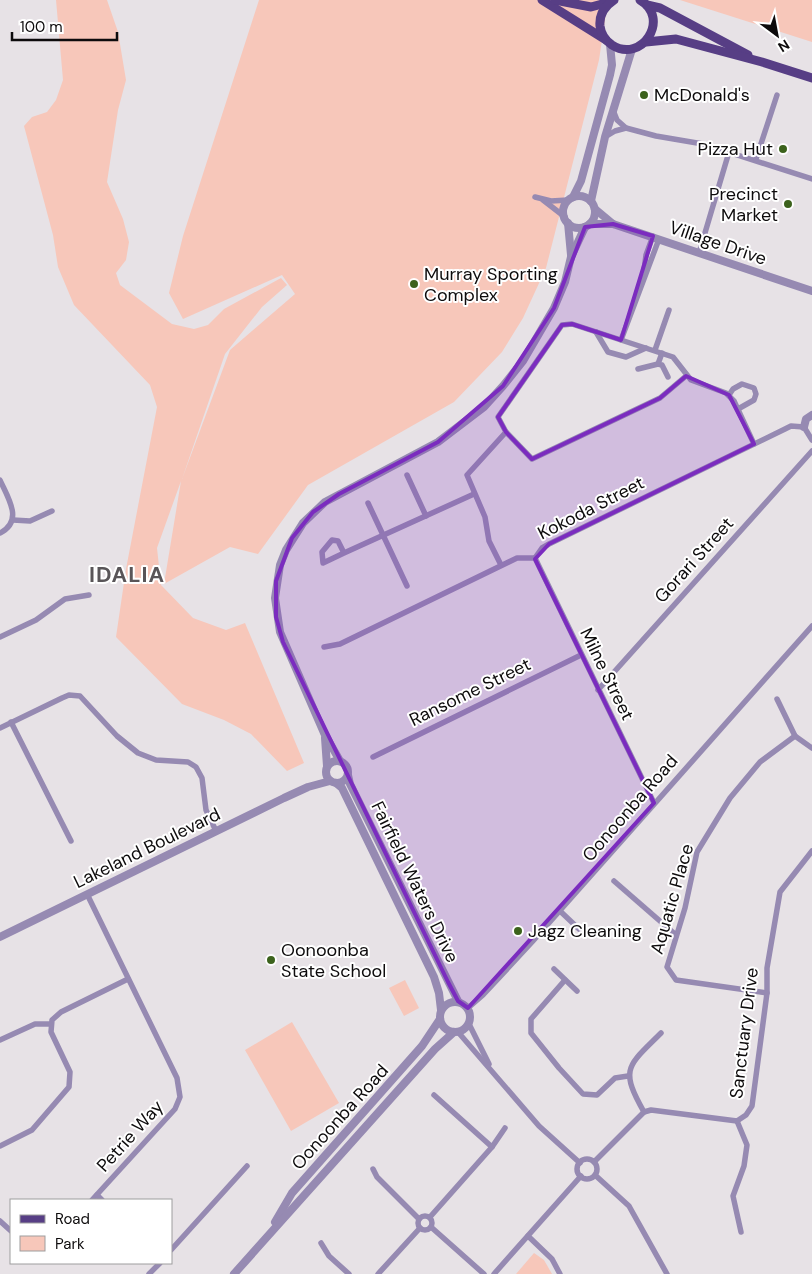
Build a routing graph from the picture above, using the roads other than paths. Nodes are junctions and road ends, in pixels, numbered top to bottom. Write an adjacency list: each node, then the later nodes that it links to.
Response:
1 (542, 0): 5 (main road)
2 (555, 0): 3 (main road)
3 (612, 1): 5 (main road)
4 (643, 2): 6 (main road); 8 (main road)
5 (608, 42): 7 (main road); 18 (street)
6 (646, 42): 7 (main road); 8 (main road)
7 (632, 49): 11 (street)
8 (762, 62): 9 (main road)
9 (812, 78)
10 (777, 95): 15 (street)
11 (613, 110): 12 (street); 13 (street)
12 (626, 128): 13 (street); 14 (street)
13 (605, 137): 20 (street)
14 (729, 152): 15 (street); 26 (street)
15 (756, 160): 16 (street)
16 (812, 178)
17 (535, 197): 19 (street)
18 (571, 199): 19 (street); 20 (street); 22 (street)
19 (543, 200): 22 (street)
20 (591, 201): 21 (street)
21 (595, 210): 23 (street, Village Drive); 24 (street)
22 (566, 220): 24 (street); 27 (street)
23 (613, 224): 24 (street, Village Drive); 25 (street, Village Drive)
24 (587, 225): 27 (street)
25 (656, 237): 26 (street, Village Drive); 31 (street)
26 (700, 253): 28 (street, Village Drive)
27 (571, 257): 69 (street)
28 (812, 291)
29 (669, 310): 33 (street)
30 (596, 332): 31 (street); 32 (street); 43 (street)
31 (621, 340): 32 (street)
32 (646, 348): 33 (street)
33 (655, 350): 34 (street)
34 (662, 353): 35 (street); 37 (street)
35 (658, 364): 36 (street); 38 (street)
36 (638, 369)
37 (686, 376): 39 (street); 43 (street)
38 (668, 377)
39 (729, 396): 40 (street); 40 (street)
40 (738, 409): 45 (street)
41 (812, 415): 42 (street)
42 (804, 427): 44 (street); 45 (street, Kokoda Street)
43 (506, 432): 49 (street)
44 (812, 440)
45 (754, 444): 57 (street, Kokoda Street)
46 (812, 451): 65 (street, Gorari Street)
47 (407, 475): 52 (street)
48 (0, 480): 53 (street)
49 (474, 494): 52 (street); 58 (street)
50 (368, 504): 55 (street)
51 (52, 511): 53 (street)
52 (426, 516): 55 (street)
53 (13, 520): 54 (street)
54 (0, 533)
55 (383, 536): 56 (street); 59 (street)
56 (344, 553)
57 (535, 558): 58 (street, Kokoda Street); 64 (street, Milne Street)
58 (501, 565): 63 (street, Kokoda Street)
59 (407, 586)
60 (89, 595): 62 (street)
61 (812, 626): 78 (street, Oonoonba Road)
62 (0, 637)
63 (324, 647)
64 (581, 655): 65 (street, Milne Street); 72 (street, Ransome Street)
65 (598, 690): 78 (street, Milne Street)
66 (777, 699): 70 (street)
67 (12, 722): 68 (street); 79 (street); 80 (street)
68 (0, 728)
69 (324, 733): 73 (street); 74 (street)
70 (795, 736): 71 (street); 86 (street, Aquatic Place)
71 (812, 748)
72 (373, 756)
73 (340, 761): 74 (street); 75 (street)
74 (326, 769): 76 (street); 77 (street, Lakeland Boulevard)
75 (348, 775): 76 (street); 93 (street, Fairfield Waters Drive)
76 (333, 782): 77 (street, Lakeland Boulevard); 95 (street, Fairfield Waters Drive)
77 (308, 787): 79 (street, Lakeland Boulevard)
78 (654, 803): 84 (street, Oonoonba Road)
79 (216, 831): 83 (street, Lakeland Boulevard)
80 (71, 841)
81 (812, 851): 92 (street, Sanctuary Drive)
82 (614, 881): 86 (street)
83 (87, 894): 87 (street, Lakeland Boulevard); 89 (street, Petrie Way)
84 (560, 911): 85 (street); 94 (street, Oonoonba Road)
85 (579, 929)
86 (676, 934): 92 (street, Aquatic Place)
87 (0, 937)
88 (554, 969): 90 (street)
89 (128, 979): 97 (street); 116 (street, Petrie Way)
90 (565, 980): 91 (street); 103 (street)
91 (577, 991)
92 (767, 993): 106 (street, Sanctuary Drive)
93 (458, 1001): 94 (street); 95 (street)
94 (468, 1008): 98 (street)
95 (441, 1010): 96 (street)
96 (440, 1019): 99 (street); 124 (street, Oonoonba Road)
97 (50, 1024): 101 (street); 108 (street)
98 (469, 1024): 99 (street); 102 (street)
99 (456, 1032): 102 (street); 124 (street, Oonoonba Road)
100 (661, 1033): 103 (street)
101 (0, 1040)
102 (492, 1070): 111 (street)
103 (628, 1076): 105 (street)
104 (434, 1095): 109 (street)
105 (644, 1112): 106 (street, Sanctuary Drive); 110 (street)
106 (737, 1120): 123 (street)
107 (505, 1128): 109 (street)
108 (0, 1146)
109 (492, 1147): 117 (street)
110 (594, 1162): 111 (street); 114 (street)
111 (580, 1163): 115 (street)
112 (246, 1166): 127 (street)
113 (373, 1168): 118 (street)
114 (595, 1175): 115 (street); 136 (street)
115 (581, 1176): 125 (street)
116 (94, 1198)
117 (430, 1217): 118 (street); 120 (street)
118 (419, 1219): 121 (street)
119 (0, 1221): 122 (street)
120 (431, 1227): 121 (street); 133 (street)
121 (420, 1228): 132 (street)
122 (10, 1230)
123 (741, 1232)
124 (266, 1236): 130 (street, Oonoonba Road)
125 (528, 1236): 134 (street); 135 (street)
126 (321, 1243): 131 (street)
127 (172, 1249)
128 (159, 1264): 129 (street)
129 (149, 1274)
130 (233, 1274)
131 (349, 1274)
132 (378, 1274)
133 (484, 1274)
134 (494, 1274)
135 (560, 1274)
136 (666, 1274)

